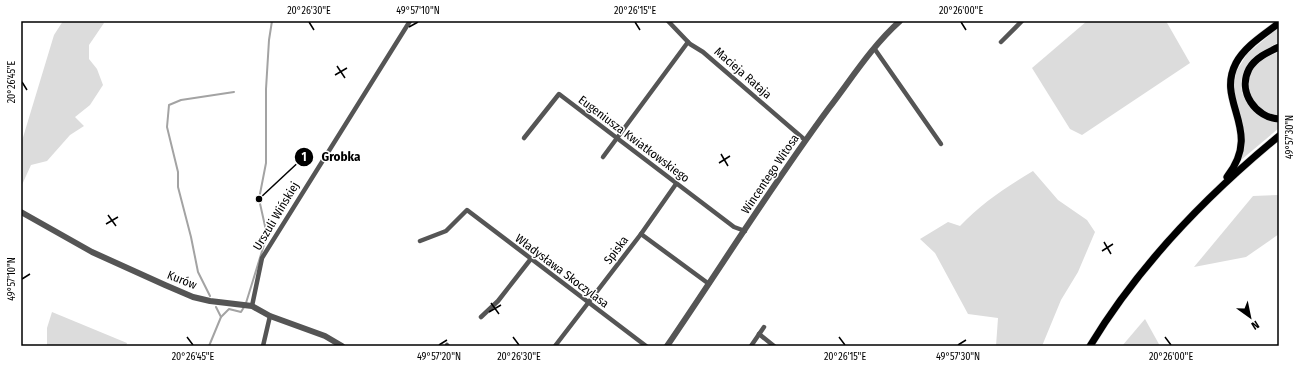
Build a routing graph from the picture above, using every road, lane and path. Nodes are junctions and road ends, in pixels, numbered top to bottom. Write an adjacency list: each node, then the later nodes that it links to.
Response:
1 (410, 21): 28 (street, Urszuli Wińskiej)
2 (668, 21): 8 (street, Macieja Rataja)
3 (900, 21): 11 (street, Wincentego Witosa)
4 (1022, 21): 9 (street)
5 (1273, 21): 7 (main road)
6 (1279, 23): 7 (main road)
7 (1257, 41): 20 (main road)
8 (688, 42): 15 (street); 16 (street, Macieja Rataja)
9 (1001, 42)
10 (1279, 47): 12 (main road)
11 (874, 48): 16 (street, Wincentego Witosa); 17 (street)
12 (1279, 119)
13 (1279, 136): 20 (main road)
14 (524, 138): 15 (street, Eugeniusza Kwiatkowskiego)
15 (617, 138): 18 (street); 19 (street, Eugeniusza Kwiatkowskiego)
16 (805, 140): 22 (street, Wincentego Witosa)
17 (941, 144)
18 (603, 157)
19 (676, 184): 22 (street, Eugeniusza Kwiatkowskiego); 23 (street)
20 (1216, 192): 40 (main road)
21 (21, 212): 28 (street, Kurów)
22 (745, 231): 26 (street, Wincentego Witosa)
23 (641, 234): 26 (street, Spiska); 27 (street, Spiska)
24 (420, 241): 25 (street, Władysława Skoczylasa)
25 (530, 260): 27 (street, Władysława Skoczylasa); 30 (street)
26 (709, 284): 37 (street, Wincentego Witosa)
27 (588, 303): 35 (street, Spiska); 36 (street, Władysława Skoczylasa)
28 (248, 305): 29 (street, Kurów)
29 (270, 316): 33 (street); 34 (street, Kurów)
30 (481, 317)
31 (764, 327): 32 (street)
32 (759, 334): 38 (street); 39 (street)
33 (263, 346)
34 (342, 346)
35 (555, 346)
36 (646, 346)
37 (667, 346)
38 (751, 346)
39 (774, 346)
40 (1090, 346)

